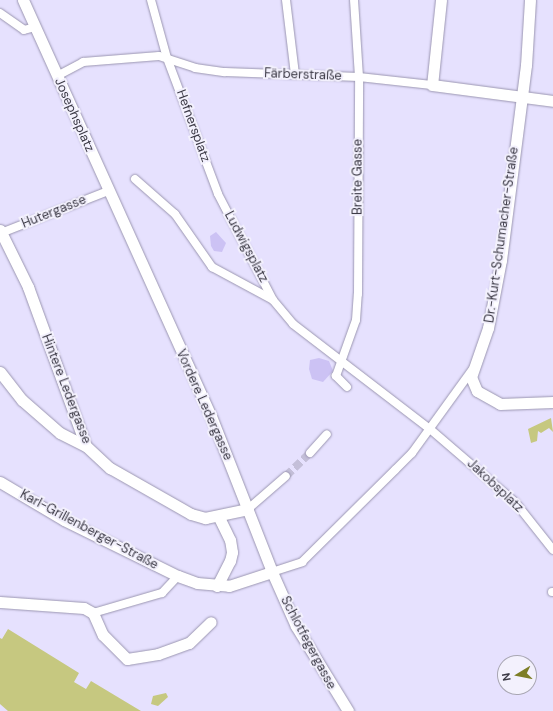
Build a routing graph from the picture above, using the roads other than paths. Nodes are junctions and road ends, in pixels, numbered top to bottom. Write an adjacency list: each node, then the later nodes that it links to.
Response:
1 (23, 0): 8 (street, Josephsplatz)
2 (151, 0): 9 (street, Hefnersplatz)
3 (286, 0): 10 (street)
4 (354, 0): 12 (street, Breite Gasse)
5 (440, 0): 13 (street)
6 (530, 0): 14 (street, Dr.-Kurt-Schumacher-Straße)
7 (0, 12): 8 (street)
8 (35, 27): 11 (street, Josephsplatz)
9 (167, 58): 10 (street, Färberstraße); 11 (street, Färberstraße); 18 (street, Hefnersplatz)
10 (295, 74): 12 (street, Färberstraße)
11 (57, 76): 17 (street, Josephsplatz)
12 (359, 77): 13 (street, Färberstraße); 22 (street, Breite Gasse)
13 (432, 85): 14 (street, Färberstraße)
14 (522, 97): 15 (street, Färberstraße); 23 (street, Dr.-Kurt-Schumacher-Straße)
15 (553, 101)
16 (135, 179): 21 (street, Ludwigsplatz)
17 (108, 191): 19 (street, Hutergasse); 20 (street, Josephsplatz)
18 (218, 194): 21 (street, Ludwigsplatz)
19 (1, 232): 29 (street, Hintere Ledergasse)
20 (130, 241): 33 (street, Vordere Ledergasse)
21 (274, 300): 22 (street, Ludwigsplatz)
22 (343, 362): 25 (street); 27 (street, Ludwigsplatz)
23 (473, 368): 26 (street); 27 (street, Dr.-Kurt-Schumacher-Straße)
24 (0, 372): 29 (street)
25 (347, 387)
26 (553, 402)
27 (430, 429): 35 (street, Jakobsplatz); 36 (street, Dr.-Kurt-Schumacher-Straße)
28 (327, 434): 30 (street)
29 (86, 446): 34 (street, Hintere Ledergasse)
30 (310, 453)
31 (286, 476): 33 (street)
32 (0, 482): 37 (street, Karl-Grillenberger-Straße)
33 (248, 509): 34 (street, Hintere Ledergasse); 36 (street, Vordere Ledergasse)
34 (220, 517): 38 (street)
35 (553, 550)
36 (272, 572): 38 (street, Karl-Grillenberger-Straße); 42 (street, Schlotfegergasse)
37 (178, 576): 38 (street, Karl-Grillenberger-Straße); 40 (street)
38 (217, 586)
39 (0, 602): 40 (street)
40 (93, 613): 41 (street)
41 (211, 622)
42 (348, 711)

